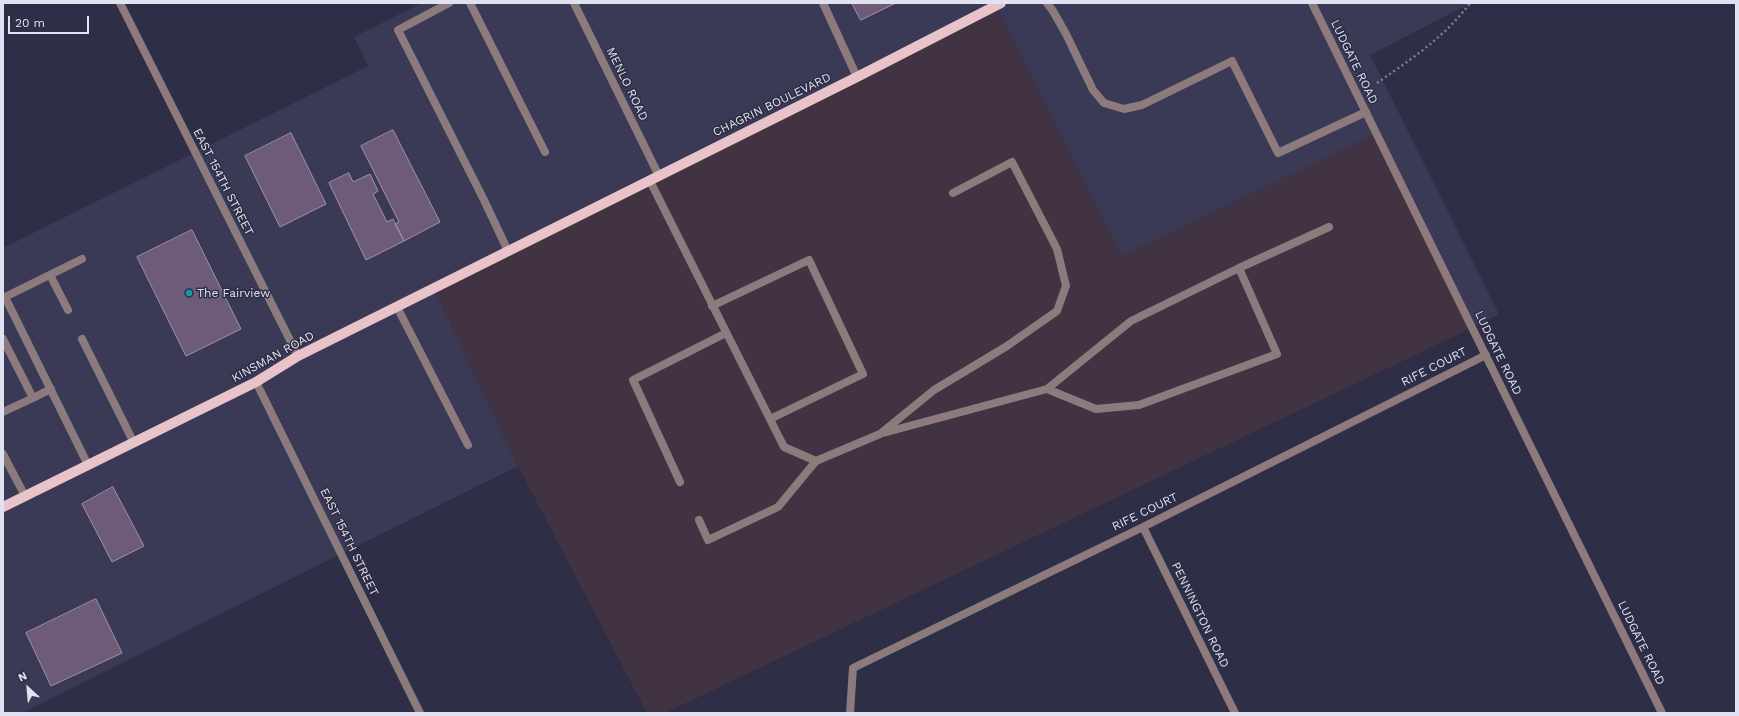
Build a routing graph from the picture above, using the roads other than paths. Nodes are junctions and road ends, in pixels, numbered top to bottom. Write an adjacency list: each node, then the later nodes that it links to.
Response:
1 (120, 3): 28 (street, EAST 154TH STREET)
2 (449, 3): 17 (street)
3 (470, 3): 11 (street)
4 (574, 3): 12 (street, MENLO ROAD)
5 (823, 3): 9 (street)
6 (1001, 3): 9 (main road, CHAGRIN BOULEVARD)
7 (1047, 3): 10 (street)
8 (1312, 3): 10 (street, LUDGATE ROAD)
9 (858, 77): 12 (main road, CHAGRIN BOULEVARD)
10 (1366, 112): 27 (street, LUDGATE ROAD)
11 (545, 152)
12 (659, 176): 13 (main road, CHAGRIN BOULEVARD)
13 (650, 181): 16 (main road, CHAGRIN BOULEVARD); 22 (street)
14 (953, 193): 35 (street)
15 (1328, 227): 19 (street)
16 (554, 228): 17 (main road, KINSMAN ROAD)
17 (508, 251): 21 (main road, KINSMAN ROAD)
18 (82, 259): 20 (street)
19 (1239, 268): 31 (street); 31 (street)
20 (50, 275): 23 (street); 30 (street)
21 (397, 306): 28 (main road, KINSMAN ROAD); 37 (street)
22 (712, 306): 24 (street); 34 (street)
23 (68, 310)
24 (726, 333): 34 (street); 41 (street)
25 (82, 338): 36 (street)
26 (3, 339): 32 (street)
27 (1486, 355): 45 (street, RIFE COURT); 49 (street, LUDGATE ROAD)
28 (298, 356): 29 (main road, KINSMAN ROAD)
29 (256, 382): 36 (main road, KINSMAN ROAD); 46 (street, EAST 154TH STREET)
30 (51, 389): 32 (street); 40 (street)
31 (1047, 389): 35 (street)
32 (33, 398): 33 (street)
33 (3, 412)
34 (770, 419): 39 (street)
35 (880, 434): 39 (street)
36 (134, 443): 40 (main road, KINSMAN ROAD)
37 (468, 445)
38 (3, 454): 42 (street)
39 (816, 461): 44 (street)
40 (88, 465): 42 (main road, KINSMAN ROAD)
41 (680, 482)
42 (25, 496): 43 (main road, KINSMAN ROAD)
43 (3, 507)
44 (699, 520)
45 (1143, 527): 47 (street, RIFE COURT); 48 (street, PENNINGTON ROAD)
46 (420, 713)
47 (850, 713)
48 (1235, 713)
49 (1662, 713)

